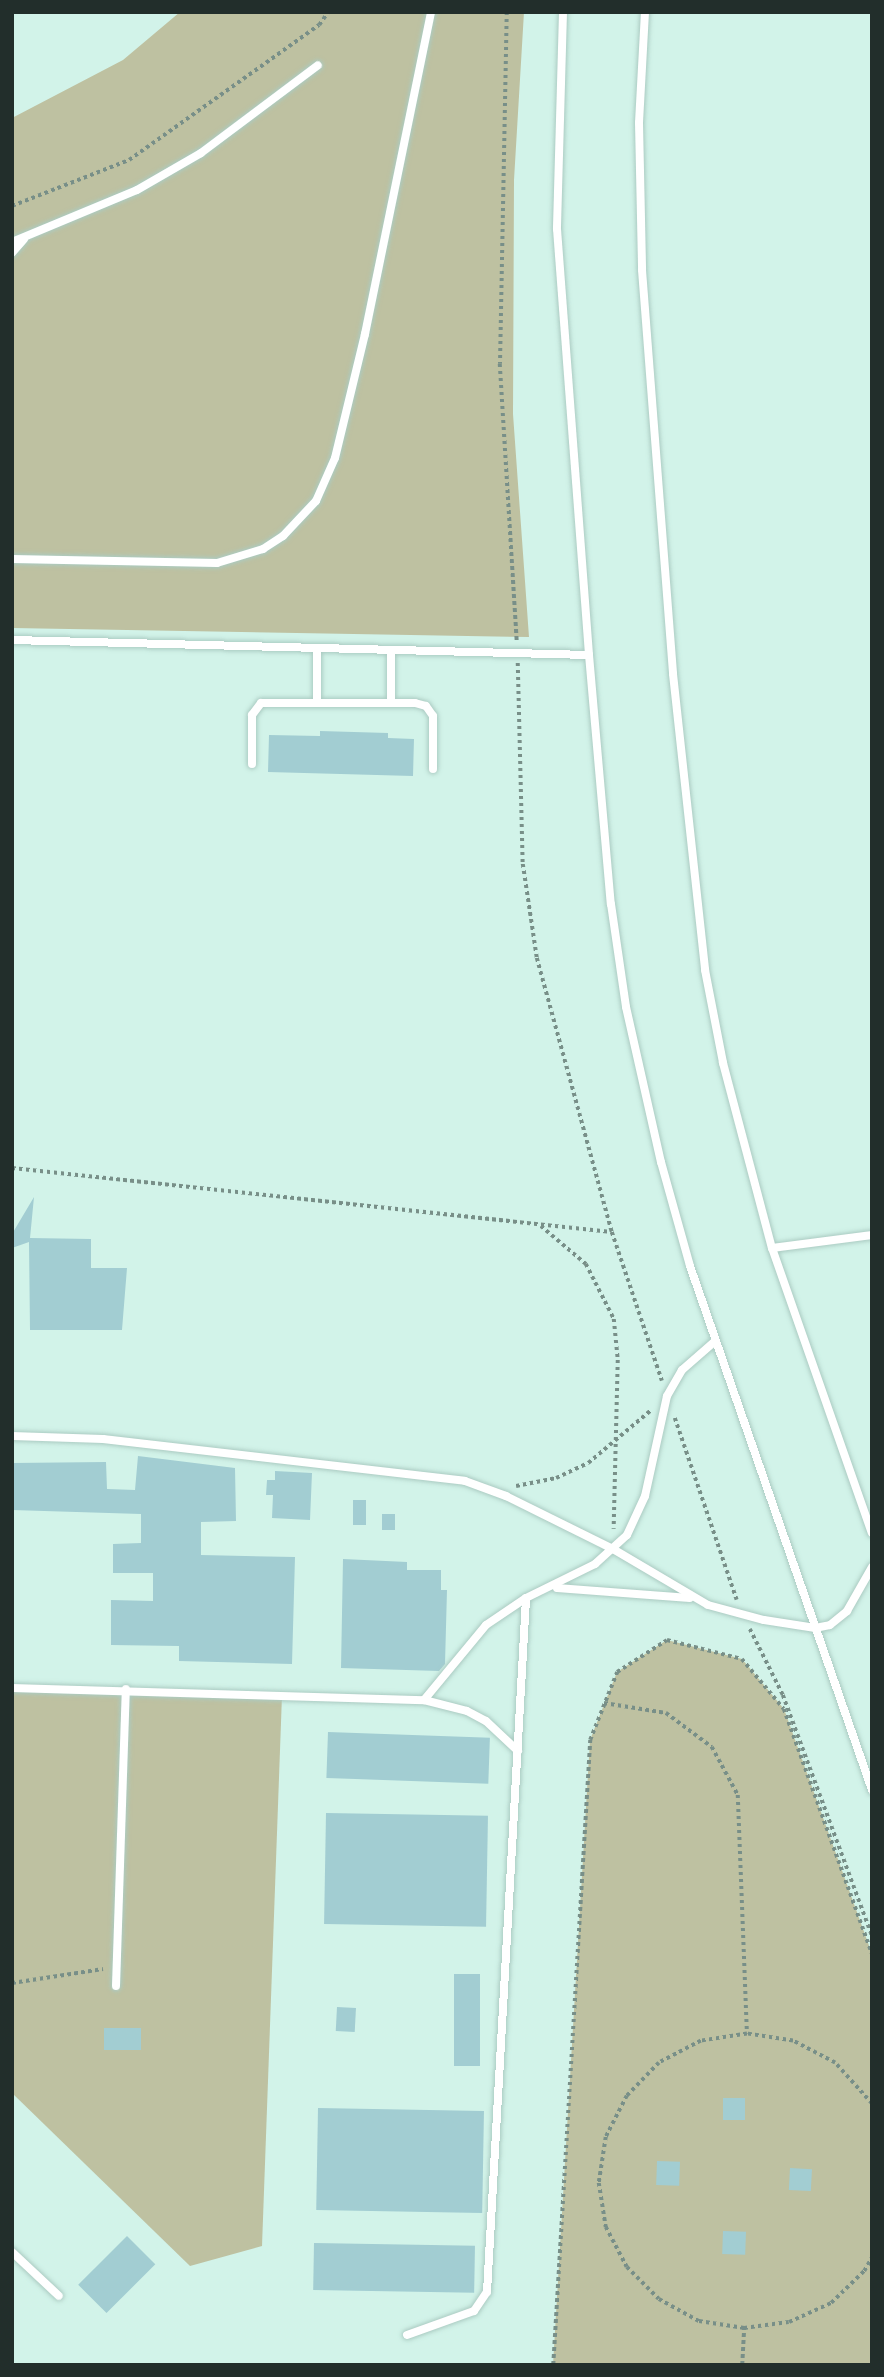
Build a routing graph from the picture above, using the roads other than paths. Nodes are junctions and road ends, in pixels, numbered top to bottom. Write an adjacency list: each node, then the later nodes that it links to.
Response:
1 (431, 12): 8 (lane)
2 (563, 12): 12 (lane)
3 (645, 12): 18 (lane)
4 (318, 65): 5 (lane)
5 (24, 238): 6 (lane); 7 (lane)
6 (12, 242)
7 (12, 253)
8 (12, 559)
9 (12, 640): 10 (lane)
10 (317, 648): 11 (lane); 13 (lane)
11 (391, 650): 12 (lane); 14 (lane)
12 (589, 655): 19 (lane)
13 (317, 702): 14 (lane); 15 (lane)
14 (391, 703): 16 (lane)
15 (252, 764)
16 (433, 769)
17 (872, 1235): 18 (lane)
18 (772, 1248): 21 (lane)
19 (714, 1342): 22 (lane); 27 (lane)
20 (12, 1436): 22 (lane)
21 (872, 1533)
22 (613, 1549): 24 (lane); 26 (lane)
23 (872, 1567): 27 (lane)
24 (554, 1587): 25 (lane); 26 (lane)
25 (526, 1598): 30 (lane); 31 (lane)
26 (692, 1598): 27 (lane)
27 (815, 1628): 32 (lane)
28 (12, 1688): 29 (lane)
29 (125, 1689): 30 (lane); 33 (lane)
30 (424, 1700): 31 (lane)
31 (518, 1751): 36 (lane)
32 (872, 1790)
33 (116, 1986)
34 (12, 2252): 35 (lane)
35 (59, 2296)
36 (407, 2335)

